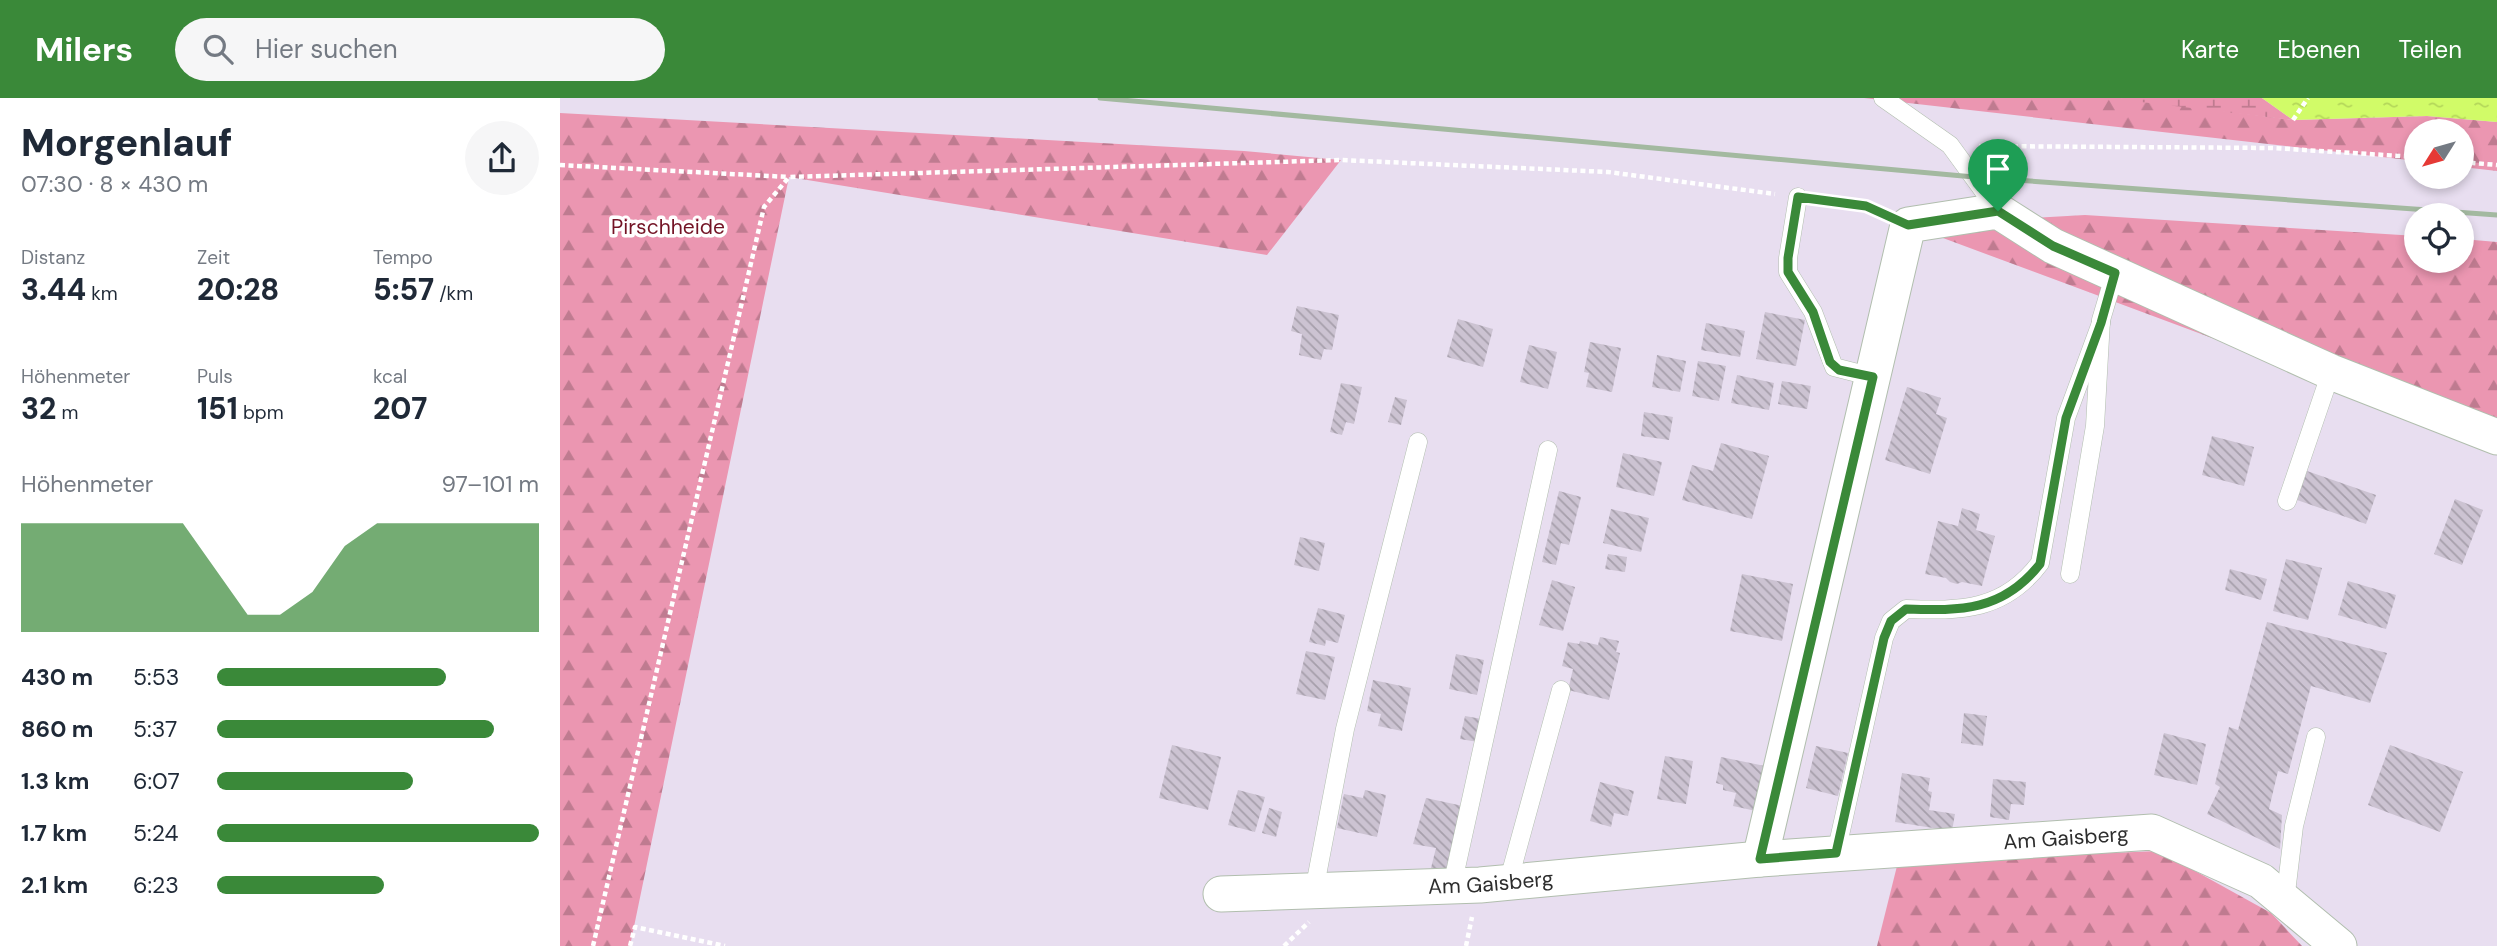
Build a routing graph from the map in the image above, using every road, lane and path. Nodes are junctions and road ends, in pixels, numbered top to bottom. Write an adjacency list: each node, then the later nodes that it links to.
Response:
1 (1883, 98): 4 (lane)
2 (2308, 98): 3 (path)
3 (2293, 120)
4 (1950, 145): 5 (path); 11 (lane)
5 (2404, 156)
6 (2474, 163): 8 (path)
7 (560, 165): 9 (path)
8 (2497, 165)
9 (789, 177): 10 (path); 31 (path)
10 (1798, 197): 12 (path); 16 (lane)
11 (1998, 211): 12 (street); 13 (street)
12 (1908, 225): 16 (street)
13 (2115, 273): 14 (lane); 15 (street)
14 (2101, 323): 21 (lane); 24 (lane)
15 (2331, 372): 17 (street); 20 (lane)
16 (1873, 377): 25 (street)
17 (2497, 437)
18 (1418, 442): 28 (lane)
19 (1548, 450): 27 (lane)
20 (2287, 501)
21 (2070, 574)
22 (1561, 690): 26 (lane)
23 (2316, 737): 30 (lane)
24 (1836, 853): 25 (street, Am Gaisberg); 30 (street, Am Gaisberg)
25 (1760, 859): 26 (street, Am Gaisberg)
26 (1508, 883): 27 (street, Am Gaisberg)
27 (1452, 886): 28 (street, Am Gaisberg)
28 (1314, 891): 29 (street, Am Gaisberg)
29 (1221, 894)
30 (2285, 901): 34 (street, Am Gaisberg)
31 (593, 946)
32 (630, 946): 33 (path)
33 (725, 946)
34 (2339, 946)

